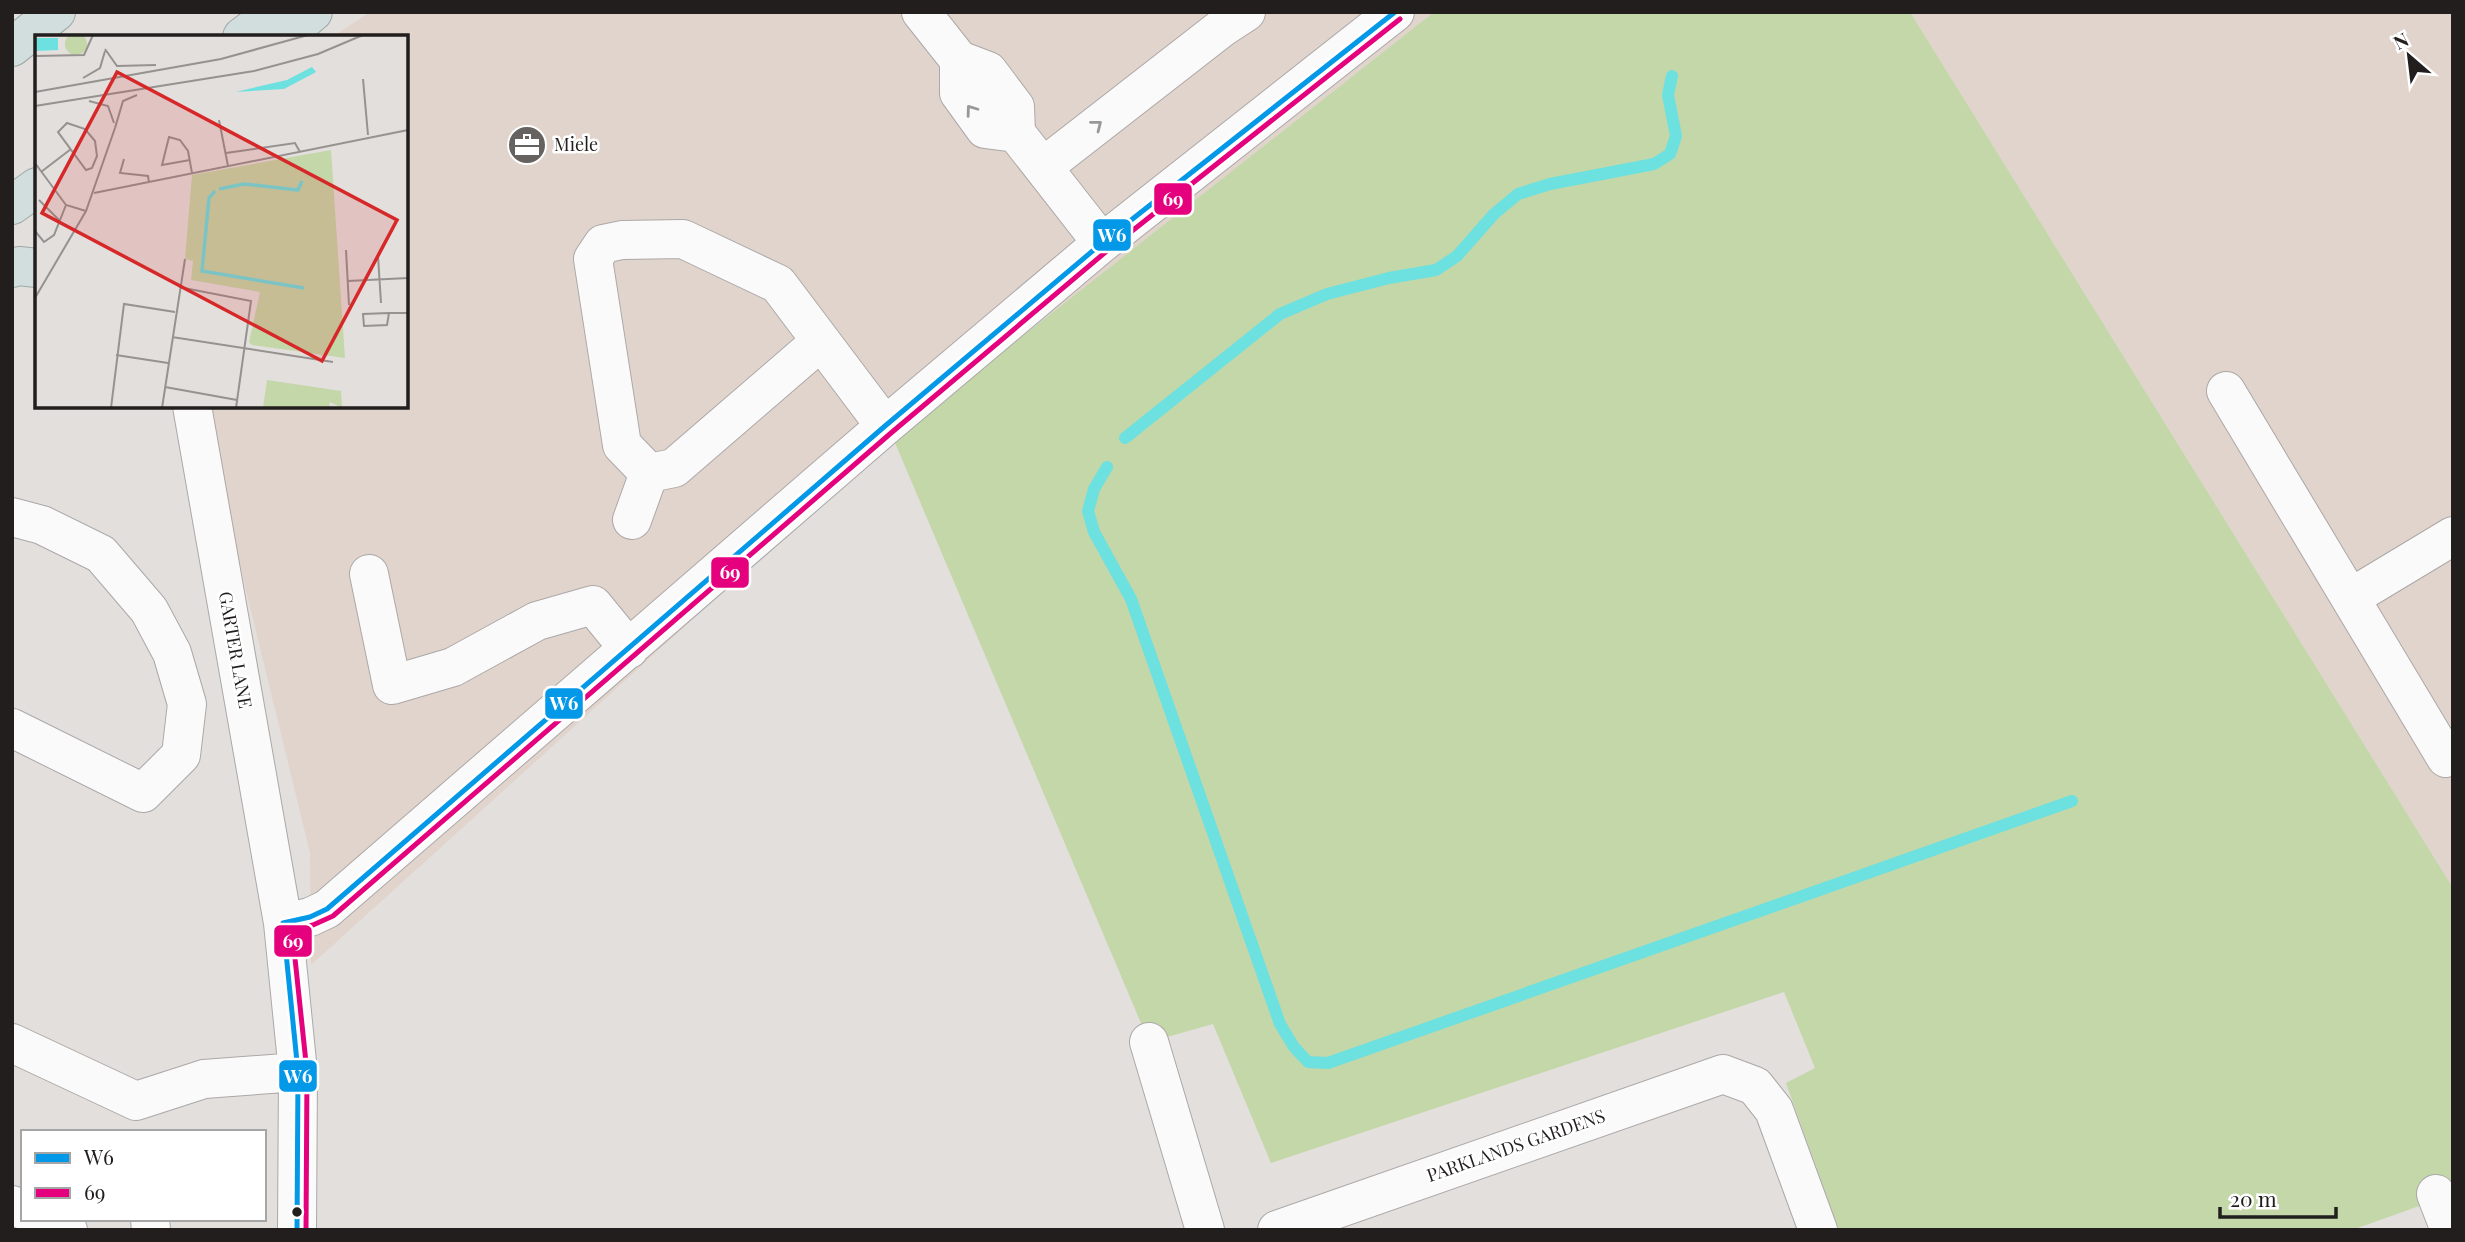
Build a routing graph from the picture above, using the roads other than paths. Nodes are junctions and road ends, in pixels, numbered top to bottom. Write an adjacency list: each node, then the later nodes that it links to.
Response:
1 (56, 12): 9 (highway)
2 (275, 12): 7 (highway)
3 (313, 12): 8 (highway)
4 (1246, 12): 10 (street, one-way to 4)
5 (1395, 12): 13 (street)
6 (945, 29): 10 (street)
7 (245, 35)
8 (285, 35)
9 (12, 47)
10 (1043, 167): 13 (street)
11 (35, 188): 12 (highway)
12 (12, 205)
13 (1102, 243): 19 (street)
14 (12, 268): 15 (highway)
15 (35, 268)
16 (820, 342): 19 (street); 20 (street); 20 (street)
17 (2226, 391): 25 (street)
18 (192, 408): 29 (street, GARTER LANE)
19 (885, 426): 26 (street)
20 (649, 473): 22 (street)
21 (12, 517): 27 (street)
22 (632, 520)
23 (2453, 536): 25 (street)
24 (369, 574): 26 (street)
25 (2350, 598): 28 (street)
26 (629, 649): 29 (street)
27 (12, 728)
28 (2446, 758)
29 (283, 923): 32 (street, GARTER LANE)
30 (1149, 1042): 38 (street)
31 (12, 1044): 33 (street)
32 (298, 1072): 33 (street); 37 (street, GARTER LANE)
33 (138, 1117)
34 (2436, 1194): 41 (street)
35 (48, 1221): 36 (street)
36 (68, 1230)
37 (297, 1230)
38 (1205, 1230)
39 (1277, 1230): 40 (street, PARKLANDS GARDENS)
40 (1818, 1230)
41 (2450, 1230)

